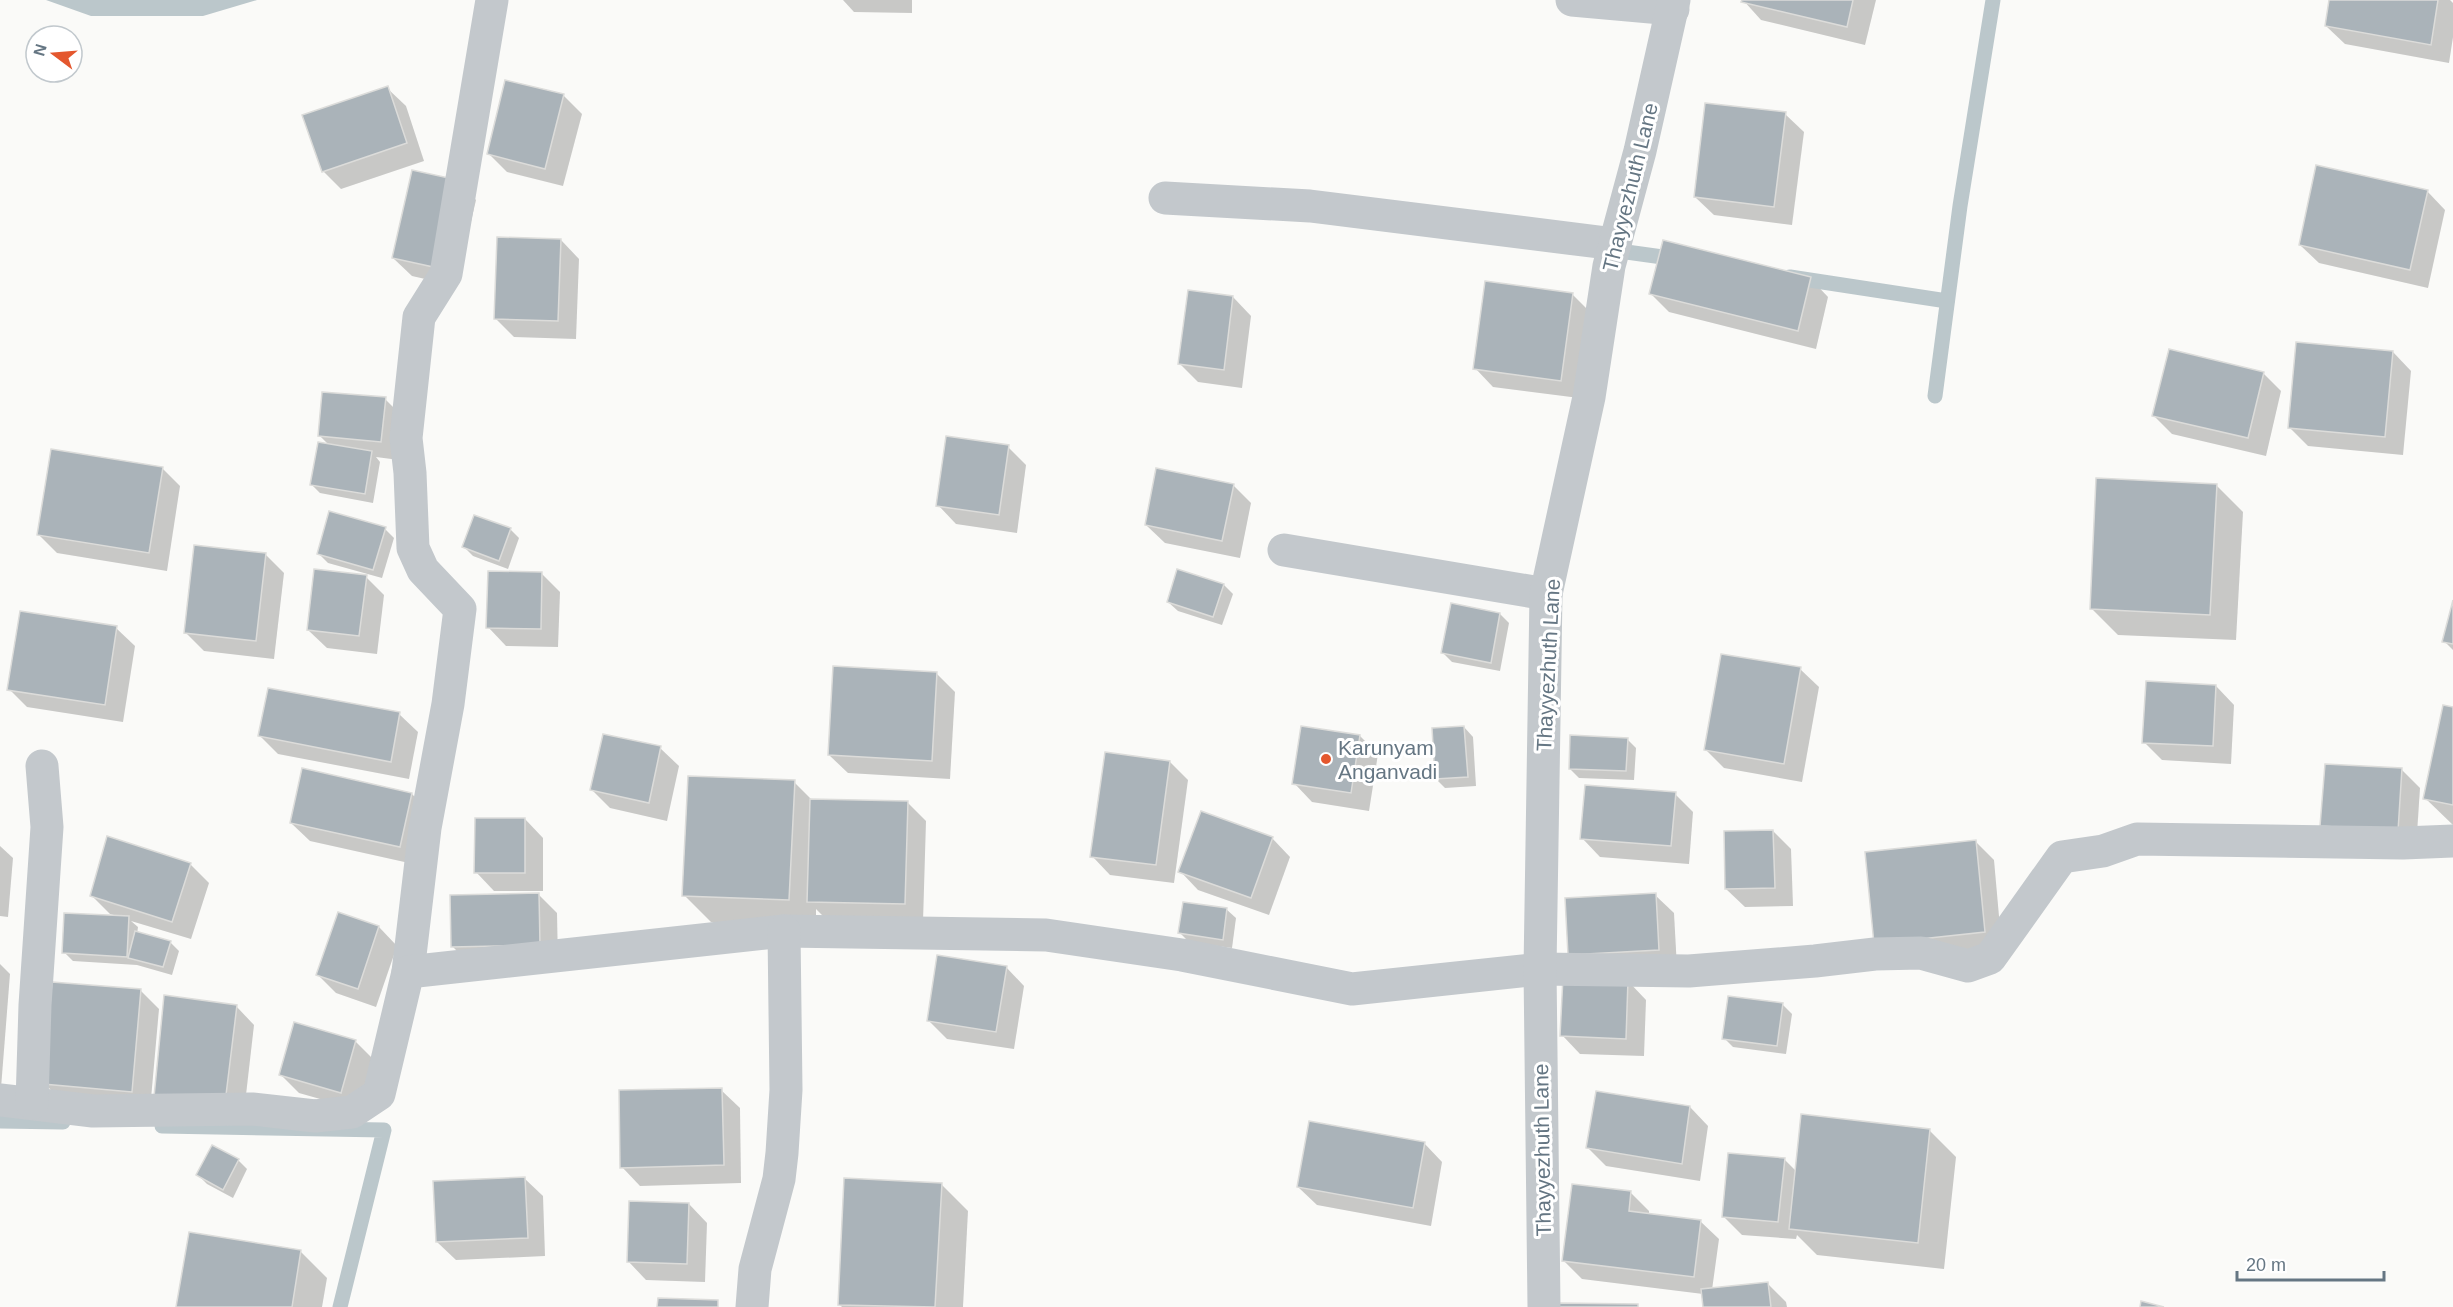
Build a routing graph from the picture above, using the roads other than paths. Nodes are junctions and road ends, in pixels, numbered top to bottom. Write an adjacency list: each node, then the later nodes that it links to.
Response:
1 (492, 0): 12 (street)
2 (1572, 0): 3 (street)
3 (1673, 4): 5 (street, Thayyezhuth Lane)
4 (1165, 198): 5 (street)
5 (1613, 253): 7 (street, Thayyezhuth Lane)
6 (1284, 550): 7 (street)
7 (1546, 594): 11 (street, Thayyezhuth Lane)
8 (42, 766): 13 (street)
9 (2453, 841): 11 (street)
10 (784, 932): 11 (street); 12 (street); 14 (street)
11 (1539, 969): 15 (street, Thayyezhuth Lane)
12 (408, 972): 13 (street)
13 (16, 1102)
14 (752, 1307)
15 (1544, 1307)

